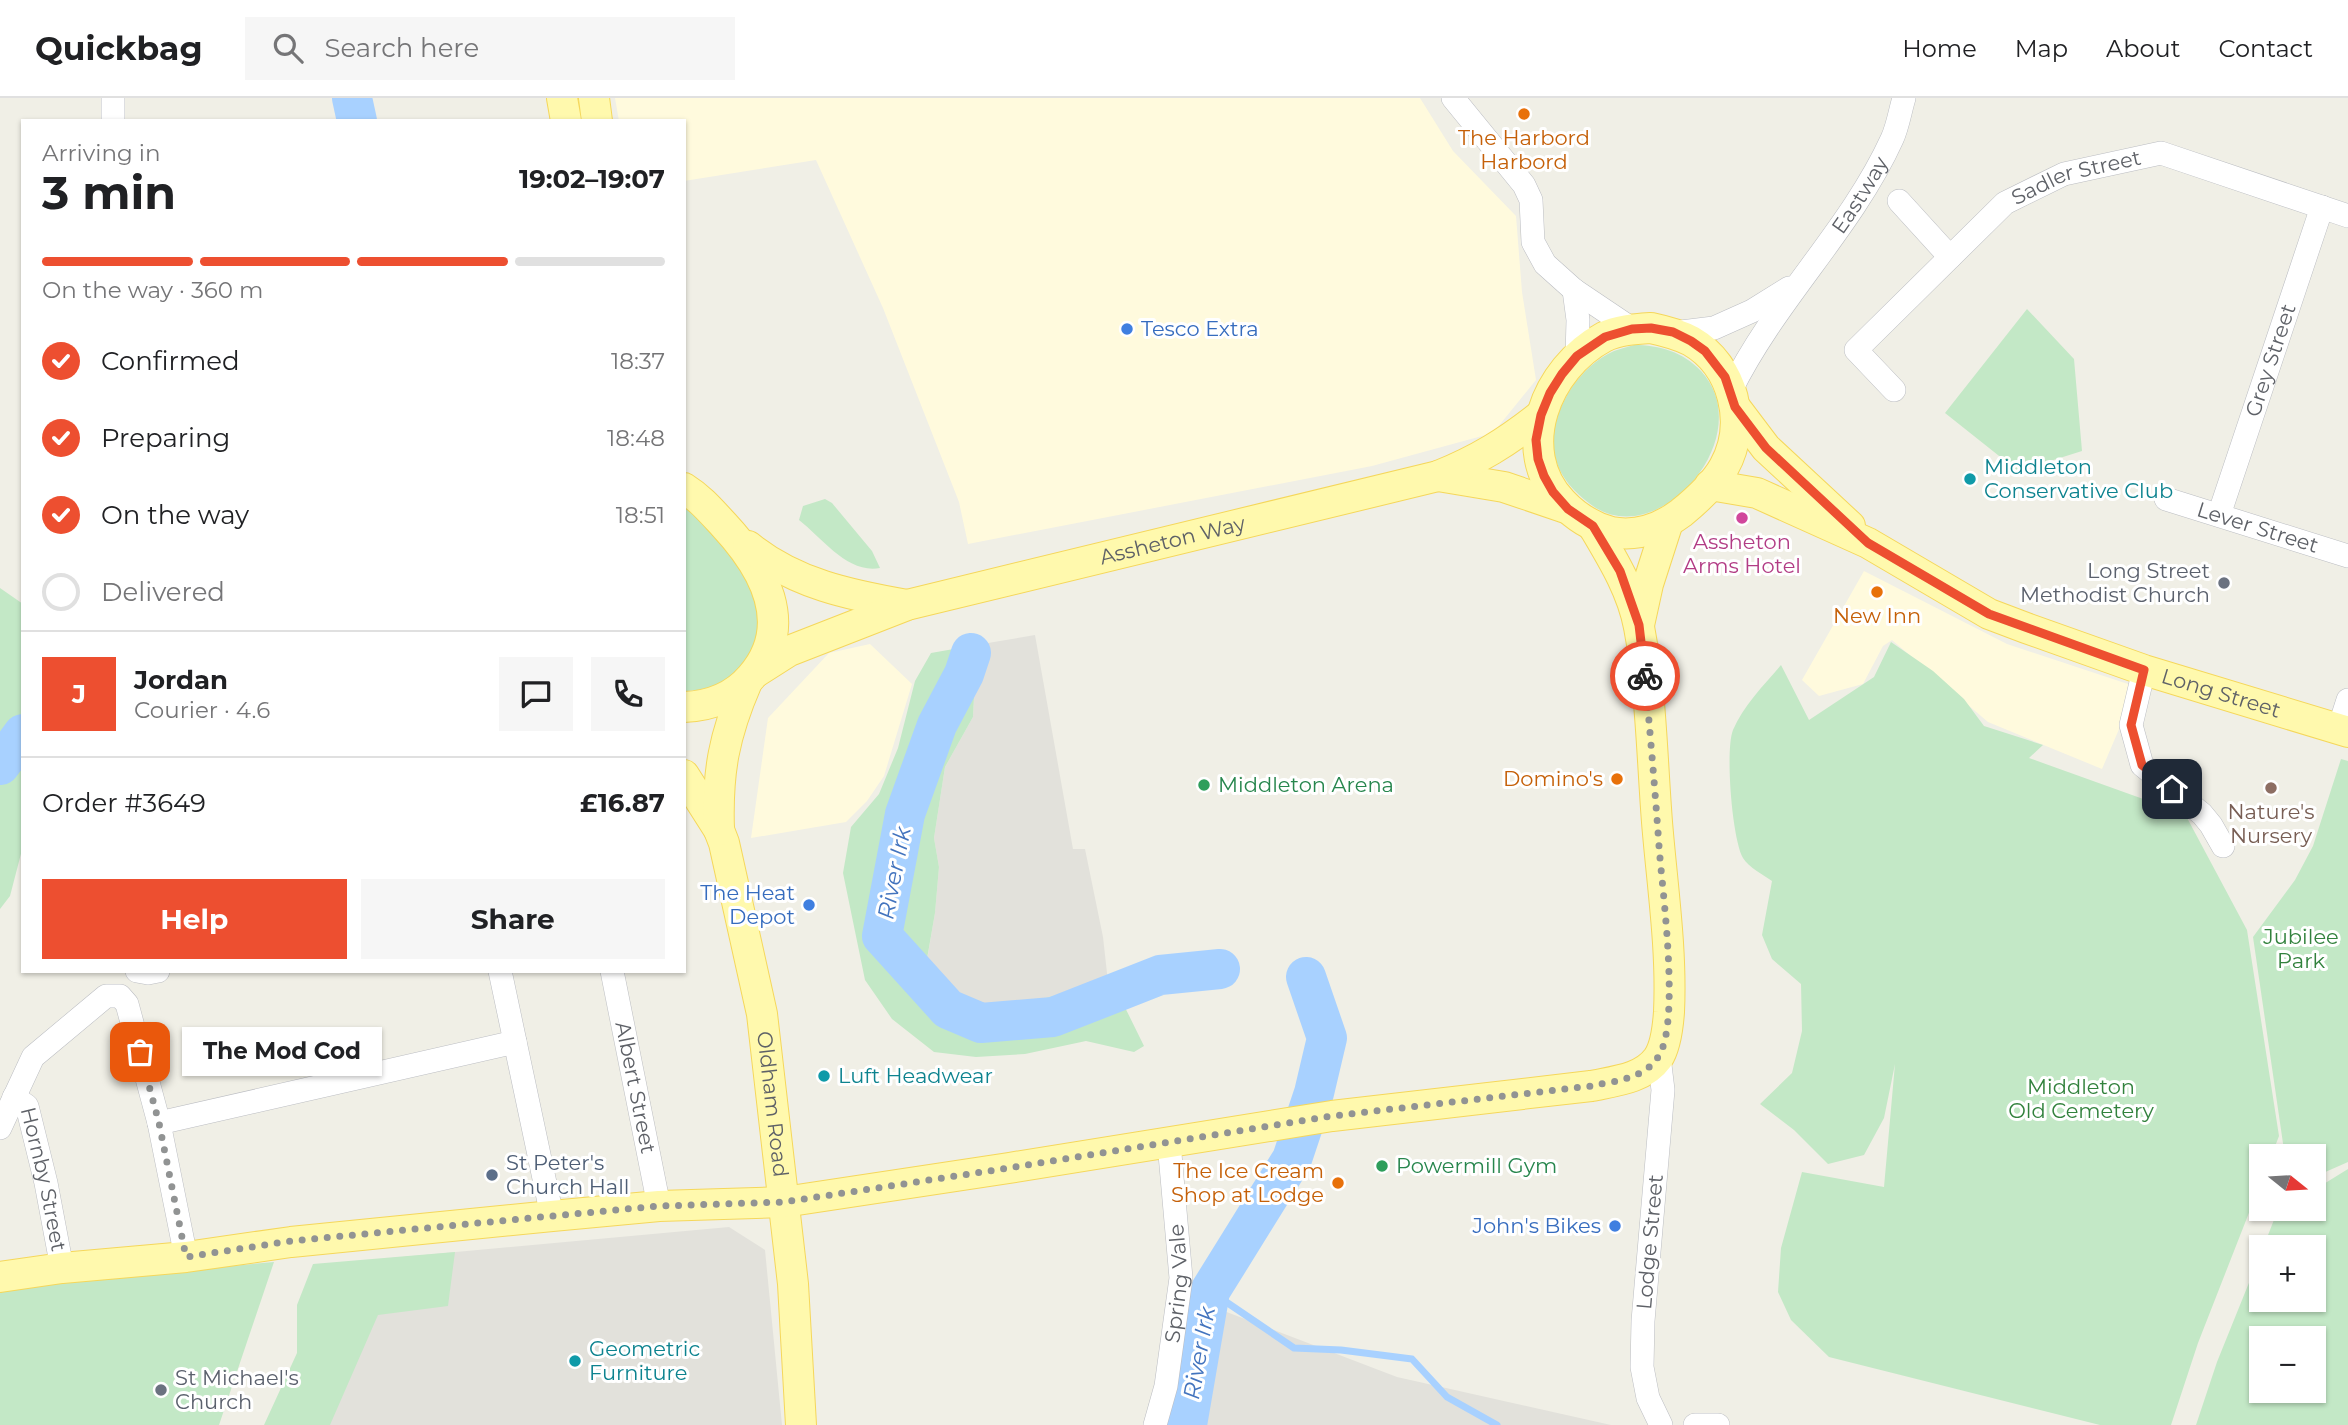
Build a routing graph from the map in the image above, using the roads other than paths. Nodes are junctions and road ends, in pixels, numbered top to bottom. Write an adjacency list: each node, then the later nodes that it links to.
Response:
1 (113, 98): 6 (street)
2 (562, 98): 7 (main road)
3 (594, 98): 8 (main road)
4 (1453, 98): 14 (street)
5 (1904, 98): 13 (street, Eastway)
6 (113, 119)
7 (566, 119)
8 (597, 119)
9 (1899, 201): 12 (street)
10 (2322, 207): 11 (street, Sadler Street); 12 (street, Sadler Street); 26 (street, Grey Street)
11 (2348, 216)
12 (1950, 257): 18 (street, Sadler Street)
13 (1798, 282): 16 (street, Eastway); 19 (street, Eastway)
14 (1574, 290): 15 (street); 17 (street)
15 (1632, 329): 16 (main road); 17 (main road)
16 (1673, 332): 19 (main road)
17 (1577, 356): 20 (main road)
18 (1894, 390)
19 (1733, 398): 22 (main road); 30 (main road, Long Street)
20 (1541, 415): 21 (main road, Assheton Way); 25 (main road)
21 (1438, 476): 25 (main road, Assheton Way); 32 (main road, Assheton Way)
22 (1710, 485): 27 (main road); 30 (main road, Long Street)
23 (689, 489): 29 (main road)
24 (2166, 499): 26 (street, Lever Street)
25 (1568, 509): 28 (main road)
26 (2219, 515): 31 (street, Lever Street)
27 (1668, 522): 28 (main road); 33 (main road)
28 (1593, 526): 33 (main road)
29 (730, 532): 32 (main road, Assheton Way); 35 (main road, Oldham Road)
30 (1868, 543): 34 (main road, Long Street)
31 (2348, 556)
32 (907, 605): 35 (main road, Assheton Way)
33 (1639, 625): 45 (main road)
34 (2144, 670): 38 (main road, Long Street); 41 (street)
35 (751, 677): 37 (main road, Assheton Way); 40 (main road, Oldham Road)
36 (2348, 700): 38 (street)
37 (686, 706)
38 (2343, 730)
39 (686, 778): 40 (main road, Oldham Road)
40 (719, 830): 50 (main road, Oldham Road)
41 (2222, 846)
42 (500, 973): 44 (street)
43 (612, 973): 51 (street, Albert Street)
44 (514, 1042): 47 (street); 52 (street)
45 (1659, 1057): 49 (main road); 58 (street, Lodge Street)
46 (14, 1097): 47 (street); 48 (street); 54 (street, Hornby Street)
47 (159, 1123): 53 (street)
48 (0, 1128)
49 (1169, 1143): 50 (main road); 57 (street, Spring Vale)
50 (784, 1202): 51 (main road); 56 (main road, Oldham Road)
51 (659, 1206): 52 (main road)
52 (552, 1216): 53 (main road)
53 (186, 1257): 54 (main road)
54 (62, 1268): 55 (main road)
55 (0, 1277)
56 (802, 1425)
57 (1155, 1425)
58 (1661, 1425)
59 (1695, 1425): 60 (street)
60 (1718, 1425)

